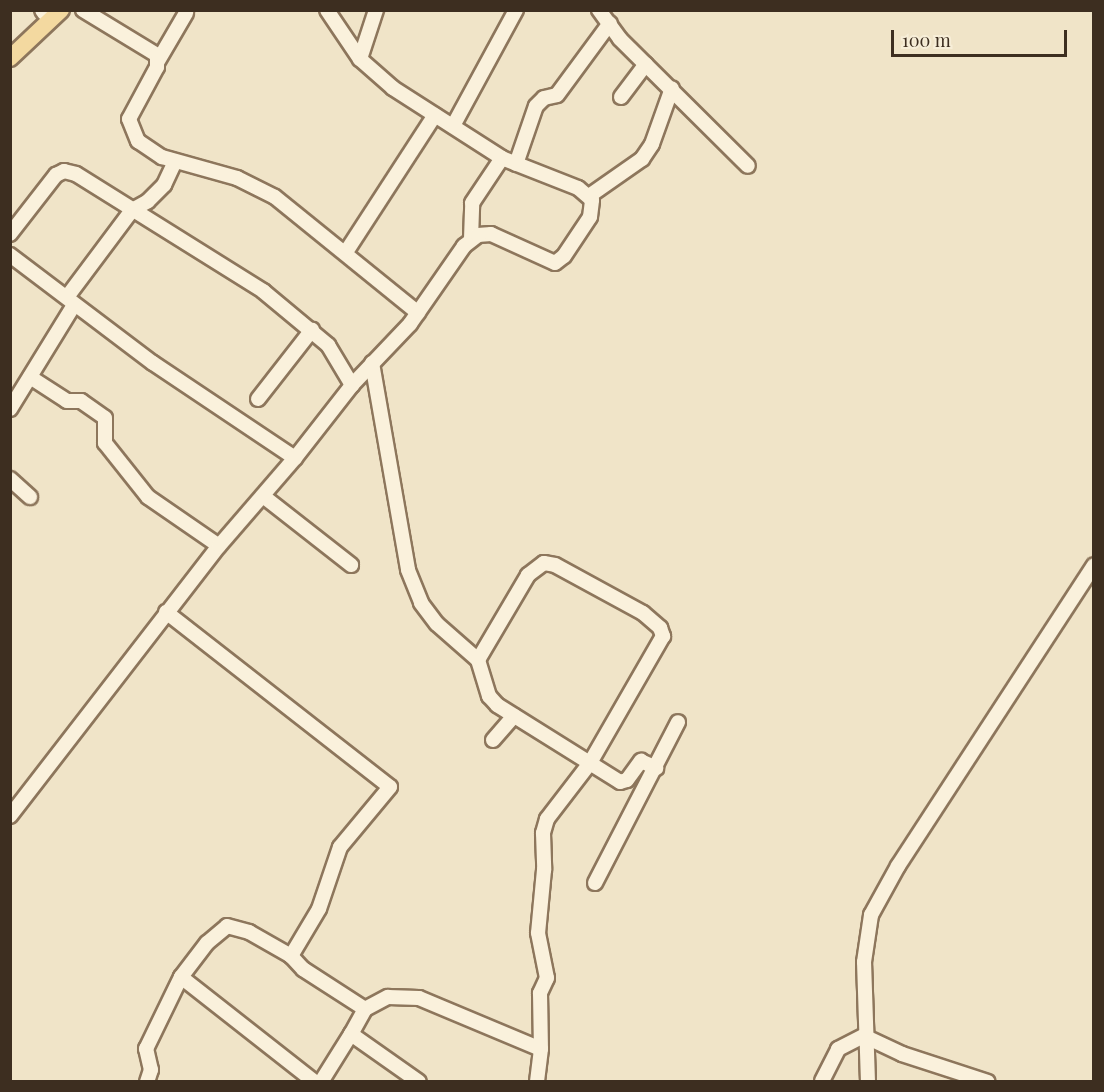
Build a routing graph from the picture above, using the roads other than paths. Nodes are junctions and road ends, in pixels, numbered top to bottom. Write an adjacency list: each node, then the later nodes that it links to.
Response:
1 (61, 10): 11 (main road)
2 (83, 10): 13 (street)
3 (327, 10): 12 (street)
4 (376, 10): 12 (street)
5 (516, 10): 18 (street)
6 (599, 10): 9 (street)
7 (44, 11): 10 (main road)
8 (186, 14): 13 (street)
9 (610, 23): 14 (street); 21 (street)
10 (10, 44)
11 (10, 58)
12 (360, 59): 17 (street)
13 (158, 61): 20 (street)
14 (646, 64): 15 (street); 16 (street)
15 (672, 88): 22 (street); 23 (street)
16 (621, 97)
17 (435, 115): 18 (street); 27 (street)
18 (453, 126): 19 (street)
19 (502, 158): 21 (street); 26 (street)
20 (175, 161): 24 (street); 27 (street)
21 (516, 164): 23 (street)
22 (748, 166)
23 (589, 196): 26 (street)
24 (132, 210): 25 (street); 29 (street); 31 (street)
25 (10, 234)
26 (471, 239): 30 (street)
27 (346, 252): 30 (street)
28 (10, 255): 29 (street)
29 (71, 301): 33 (street); 37 (street)
30 (418, 313): 32 (street)
31 (312, 330): 34 (street); 35 (street)
32 (369, 366): 34 (street); 45 (street)
33 (30, 377): 36 (street); 41 (street)
34 (353, 384): 37 (street)
35 (258, 399)
36 (10, 409)
37 (295, 458): 39 (street)
38 (10, 479): 40 (street)
39 (263, 496): 41 (street); 42 (street)
40 (30, 497)
41 (219, 546): 44 (street)
42 (351, 565)
43 (1094, 565): 57 (street)
44 (166, 612): 51 (street); 53 (street)
45 (478, 660): 46 (street); 49 (street)
46 (514, 716): 48 (street); 49 (street)
47 (678, 722): 50 (street)
48 (493, 740)
49 (590, 763): 50 (street); 58 (street)
50 (656, 768): 52 (street)
51 (10, 816)
52 (595, 883)
53 (291, 956): 54 (street); 55 (street)
54 (181, 977): 61 (street); 62 (street)
55 (365, 1010): 56 (street); 58 (street)
56 (351, 1034): 63 (street); 64 (street)
57 (864, 1036): 59 (street); 60 (street); 66 (street)
58 (541, 1049): 65 (street)
59 (822, 1081)
60 (984, 1081)
61 (147, 1082)
62 (315, 1082)
63 (321, 1082)
64 (419, 1082)
65 (537, 1082)
66 (868, 1082)

